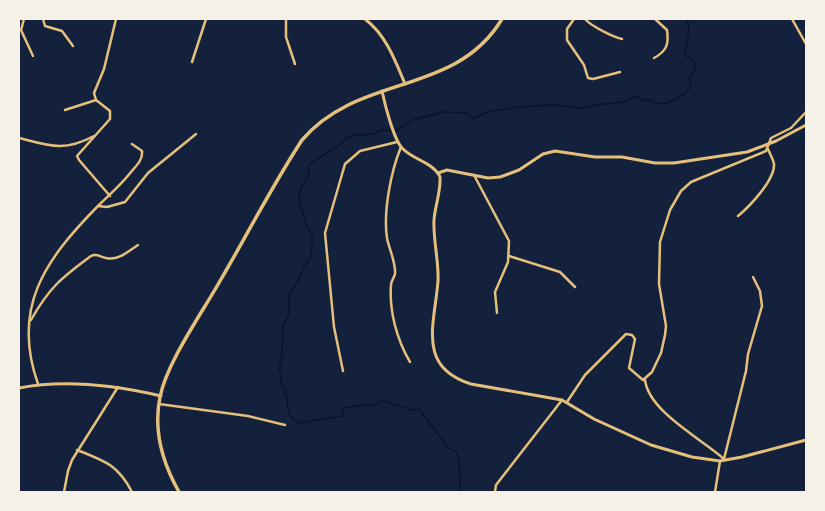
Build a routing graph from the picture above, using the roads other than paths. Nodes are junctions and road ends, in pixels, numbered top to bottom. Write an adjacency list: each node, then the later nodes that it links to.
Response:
1 (24, 19): 15 (street)
2 (43, 19): 14 (street)
3 (116, 19): 22 (street)
4 (206, 19): 17 (street)
5 (286, 19): 18 (street)
6 (365, 19): 20 (street)
7 (502, 19): 20 (main road)
8 (574, 19): 19 (street)
9 (585, 19): 12 (street)
10 (656, 19): 16 (street)
11 (792, 19): 13 (street)
12 (622, 39)
13 (806, 44)
14 (72, 46)
15 (33, 56)
16 (654, 58)
17 (192, 62)
18 (296, 64)
19 (620, 72)
20 (405, 84): 21 (main road)
21 (382, 92): 29 (street); 51 (main road)
22 (96, 100): 23 (street); 26 (street)
23 (65, 110)
24 (806, 112): 31 (street)
25 (806, 125): 31 (street)
26 (98, 133): 28 (street); 36 (street)
27 (196, 134): 37 (street)
28 (19, 138)
29 (397, 142): 32 (street); 46 (street)
30 (132, 144): 36 (street)
31 (767, 145): 33 (street); 35 (street)
32 (401, 147): 34 (street); 45 (street)
33 (768, 149): 38 (street); 47 (street)
34 (438, 173): 35 (street); 52 (street)
35 (474, 175): 40 (street)
36 (110, 196): 37 (street)
37 (98, 206): 44 (street)
38 (738, 216)
39 (138, 245): 44 (street)
40 (509, 256): 42 (street); 43 (street)
41 (753, 277): 58 (street)
42 (575, 287)
43 (497, 313)
44 (30, 322): 48 (street)
45 (410, 362)
46 (343, 371)
47 (645, 380): 53 (street); 58 (street)
48 (38, 384): 49 (street); 50 (street)
49 (118, 386): 51 (street); 57 (street)
50 (19, 388)
51 (161, 396): 54 (main road)
52 (562, 400): 53 (street); 63 (street)
53 (567, 402): 59 (street)
54 (159, 404): 55 (street); 62 (main road)
55 (285, 425)
56 (806, 440): 58 (street)
57 (77, 450): 60 (street); 61 (street)
58 (724, 459): 59 (street)
59 (720, 461): 64 (street)
60 (64, 492)
61 (132, 492)
62 (179, 492)
63 (494, 492)
64 (715, 492)

